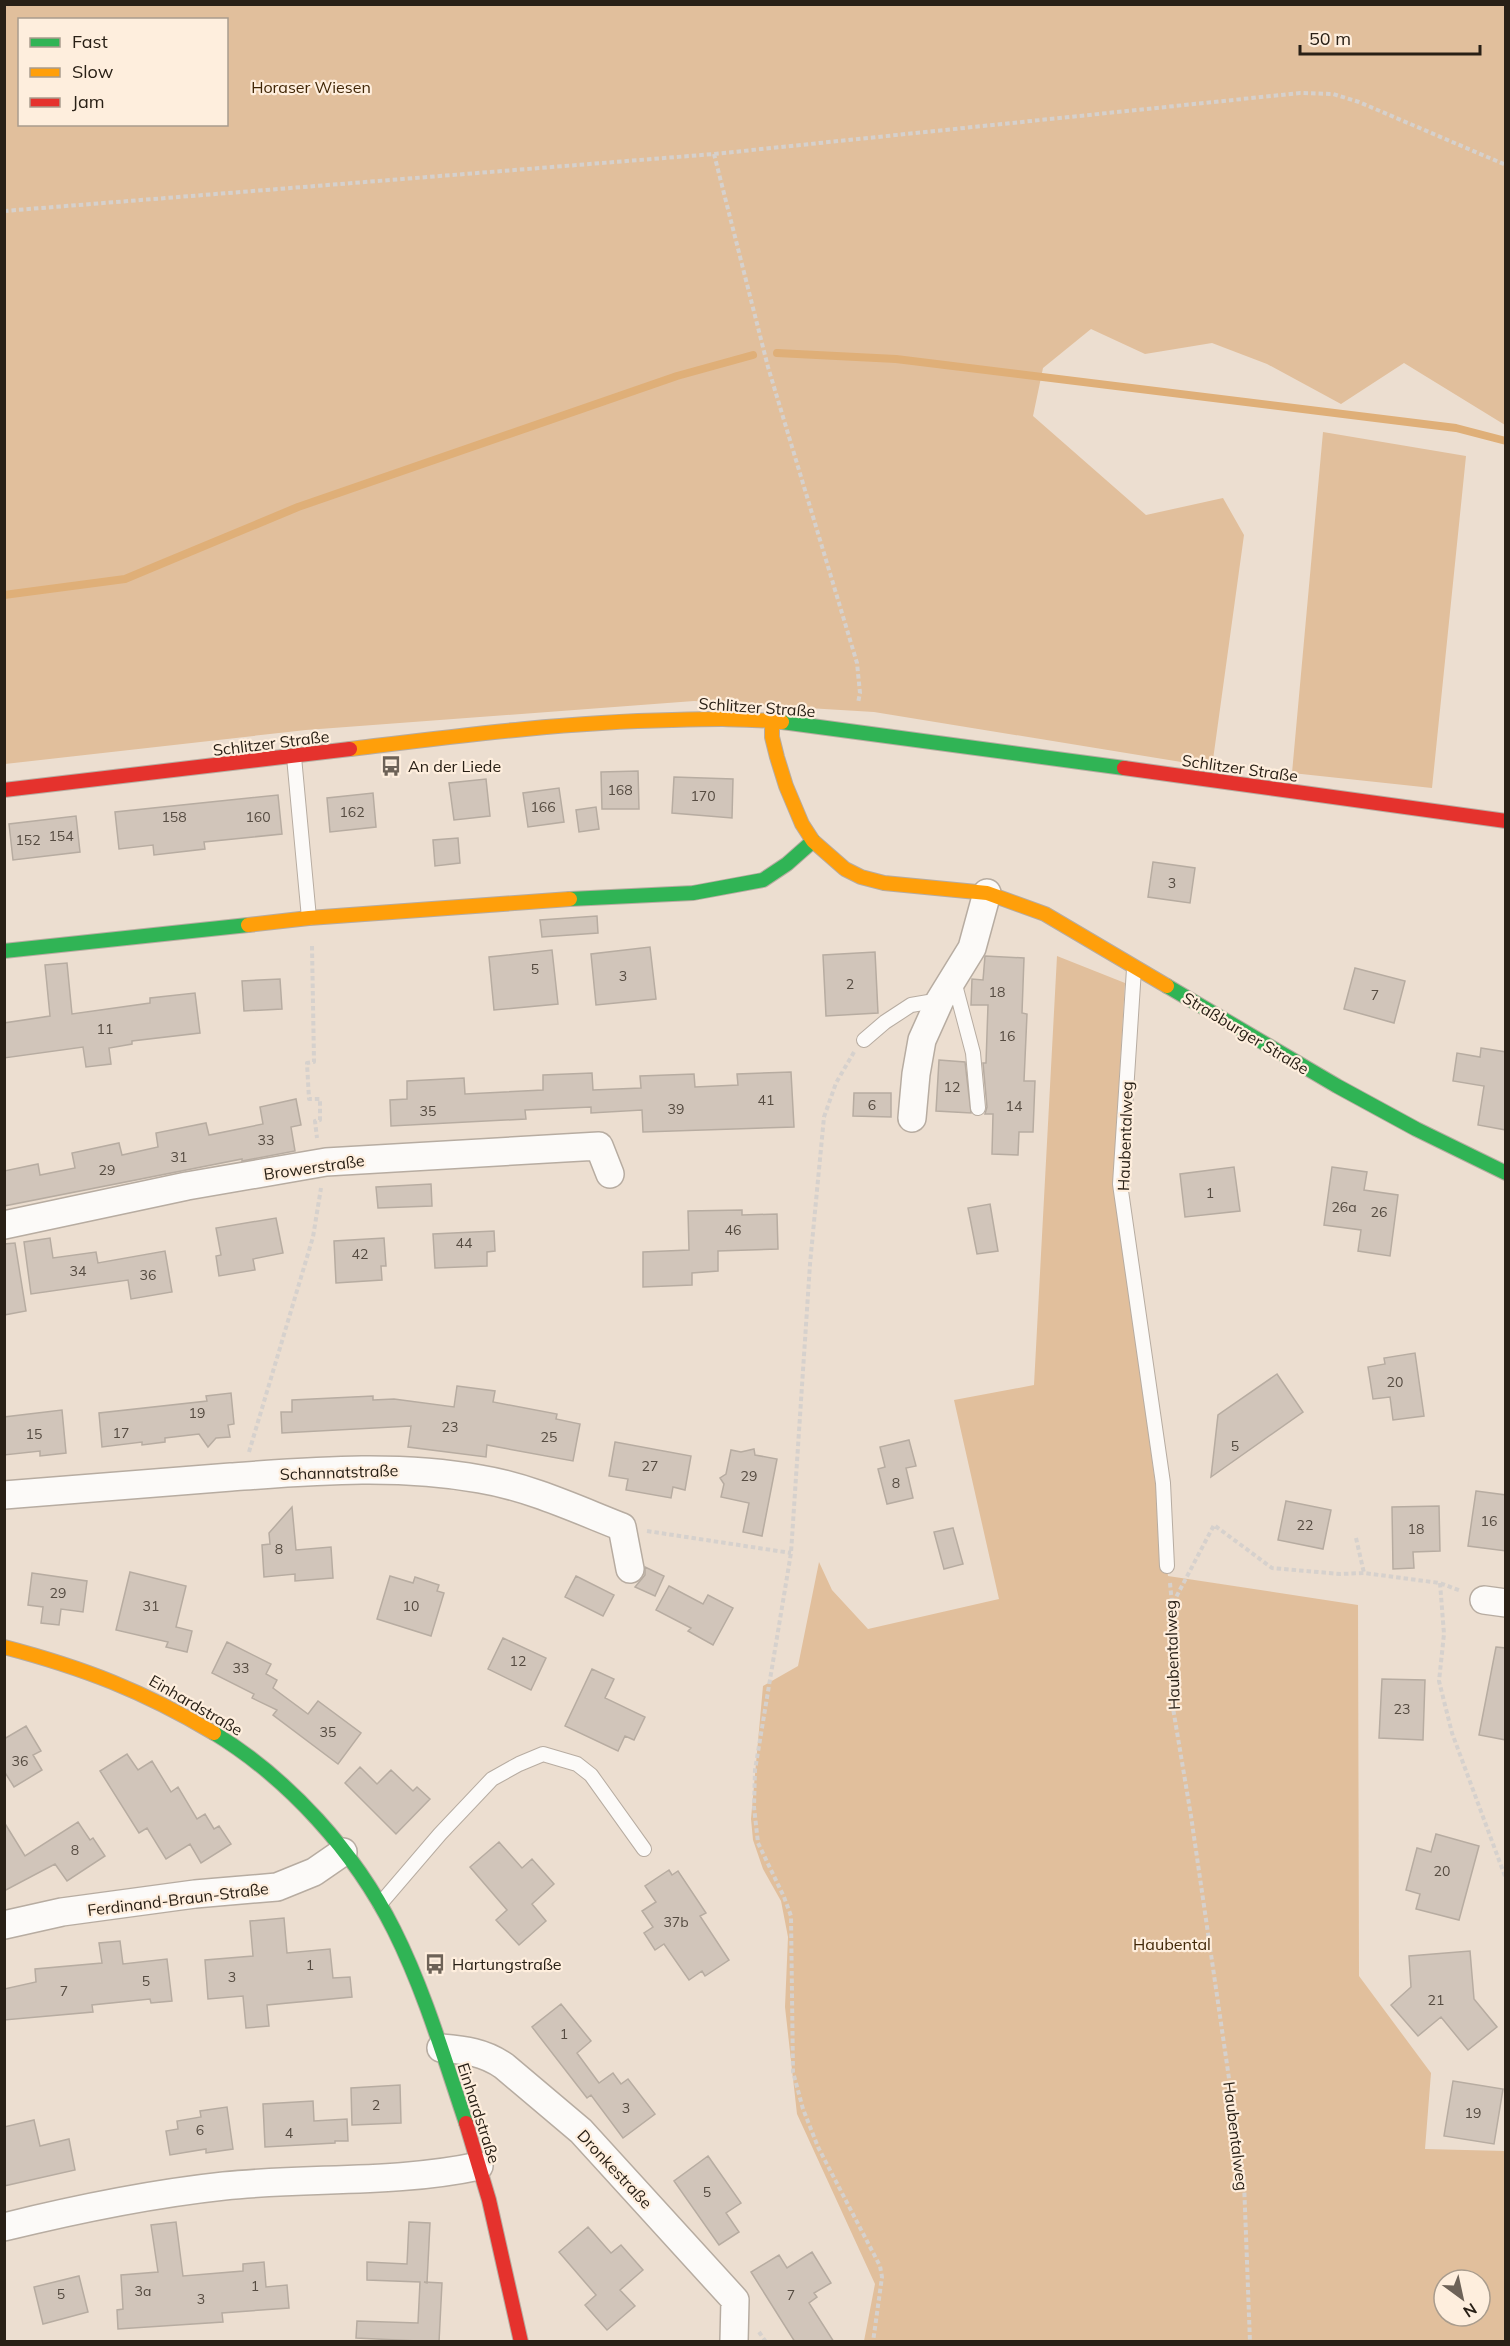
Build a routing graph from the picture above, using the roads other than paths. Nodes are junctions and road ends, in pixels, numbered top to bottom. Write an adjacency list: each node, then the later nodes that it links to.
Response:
1 (772, 721): 2 (street, Schlitzer Straße); 4 (street, Schlitzer Straße); 5 (street, Straßburger Straße)
2 (294, 757): 3 (street, Schlitzer Straße); 7 (lane)
3 (4, 790)
4 (1506, 821)
5 (813, 841): 6 (street, Straßburger Straße); 7 (street)
6 (987, 893): 9 (street, Straßburger Straße); 10 (street)
7 (309, 918): 8 (street)
8 (4, 951)
9 (1135, 966): 14 (street, Straßburger Straße); 18 (lane, Haubentalweg)
10 (947, 989): 11 (lane); 12 (lane); 13 (street)
11 (864, 1040)
12 (978, 1108)
13 (912, 1118)
14 (1506, 1173)
15 (610, 1174): 16 (street, Browerstraße)
16 (4, 1225)
17 (4, 1495): 19 (street, Schannatstraße)
18 (1167, 1566)
19 (630, 1569)
20 (4, 1647): 22 (street, Einhardstraße)
21 (644, 1850): 23 (lane)
22 (343, 1852): 23 (street, Einhardstraße); 24 (street, Ferdinand-Braun-Straße)
23 (380, 1904): 25 (street, Einhardstraße)
24 (4, 1925)
25 (441, 2048): 26 (street, Einhardstraße); 28 (street, Dronkestraße)
26 (479, 2166): 27 (street); 29 (street, Einhardstraße)
27 (4, 2227)
28 (734, 2341)
29 (521, 2342)

